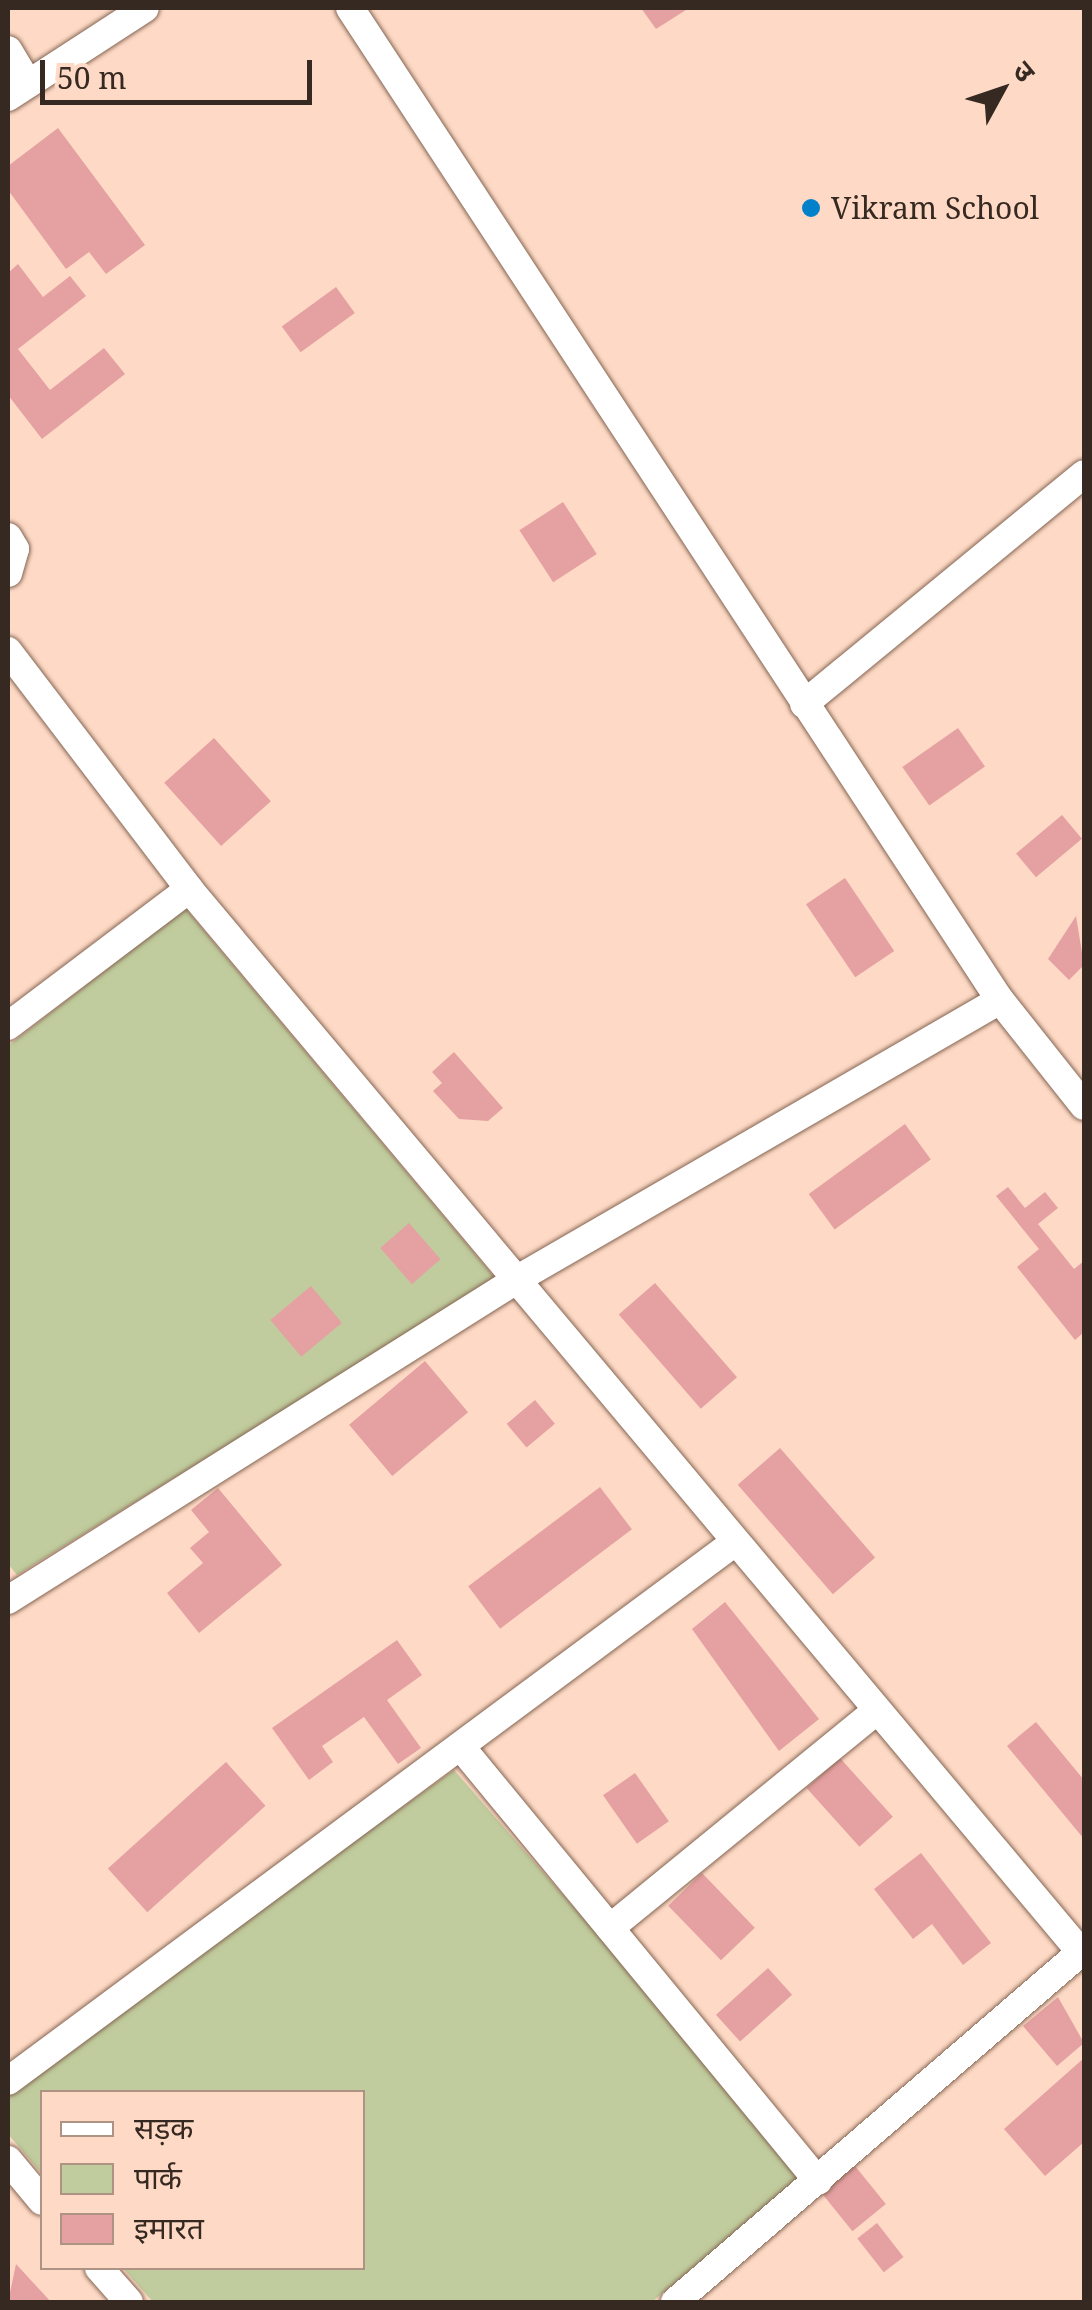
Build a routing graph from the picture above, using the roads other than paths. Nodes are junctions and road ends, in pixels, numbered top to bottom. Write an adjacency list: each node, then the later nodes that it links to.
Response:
1 (145, 8): 4 (street)
2 (350, 8): 9 (street)
3 (8, 50): 4 (street)
4 (18, 90)
5 (1084, 474): 9 (street)
6 (8, 537): 7 (street)
7 (8, 573)
8 (8, 650): 10 (street)
9 (804, 704): 11 (street)
10 (189, 888): 12 (street); 14 (street)
11 (1000, 1000): 13 (street); 14 (street)
12 (8, 1026)
13 (1084, 1106)
14 (522, 1277): 15 (street); 16 (street)
15 (731, 1545): 17 (street); 18 (street)
16 (8, 1598)
17 (875, 1712): 19 (street); 20 (street)
18 (461, 1746): 19 (street); 21 (street)
19 (610, 1928): 23 (street)
20 (1082, 1954): 23 (street)
21 (8, 2081)
22 (8, 2160): 24 (street)
23 (818, 2181): 27 (street)
24 (40, 2199)
25 (101, 2270): 26 (street)
26 (129, 2302)
27 (675, 2302)

